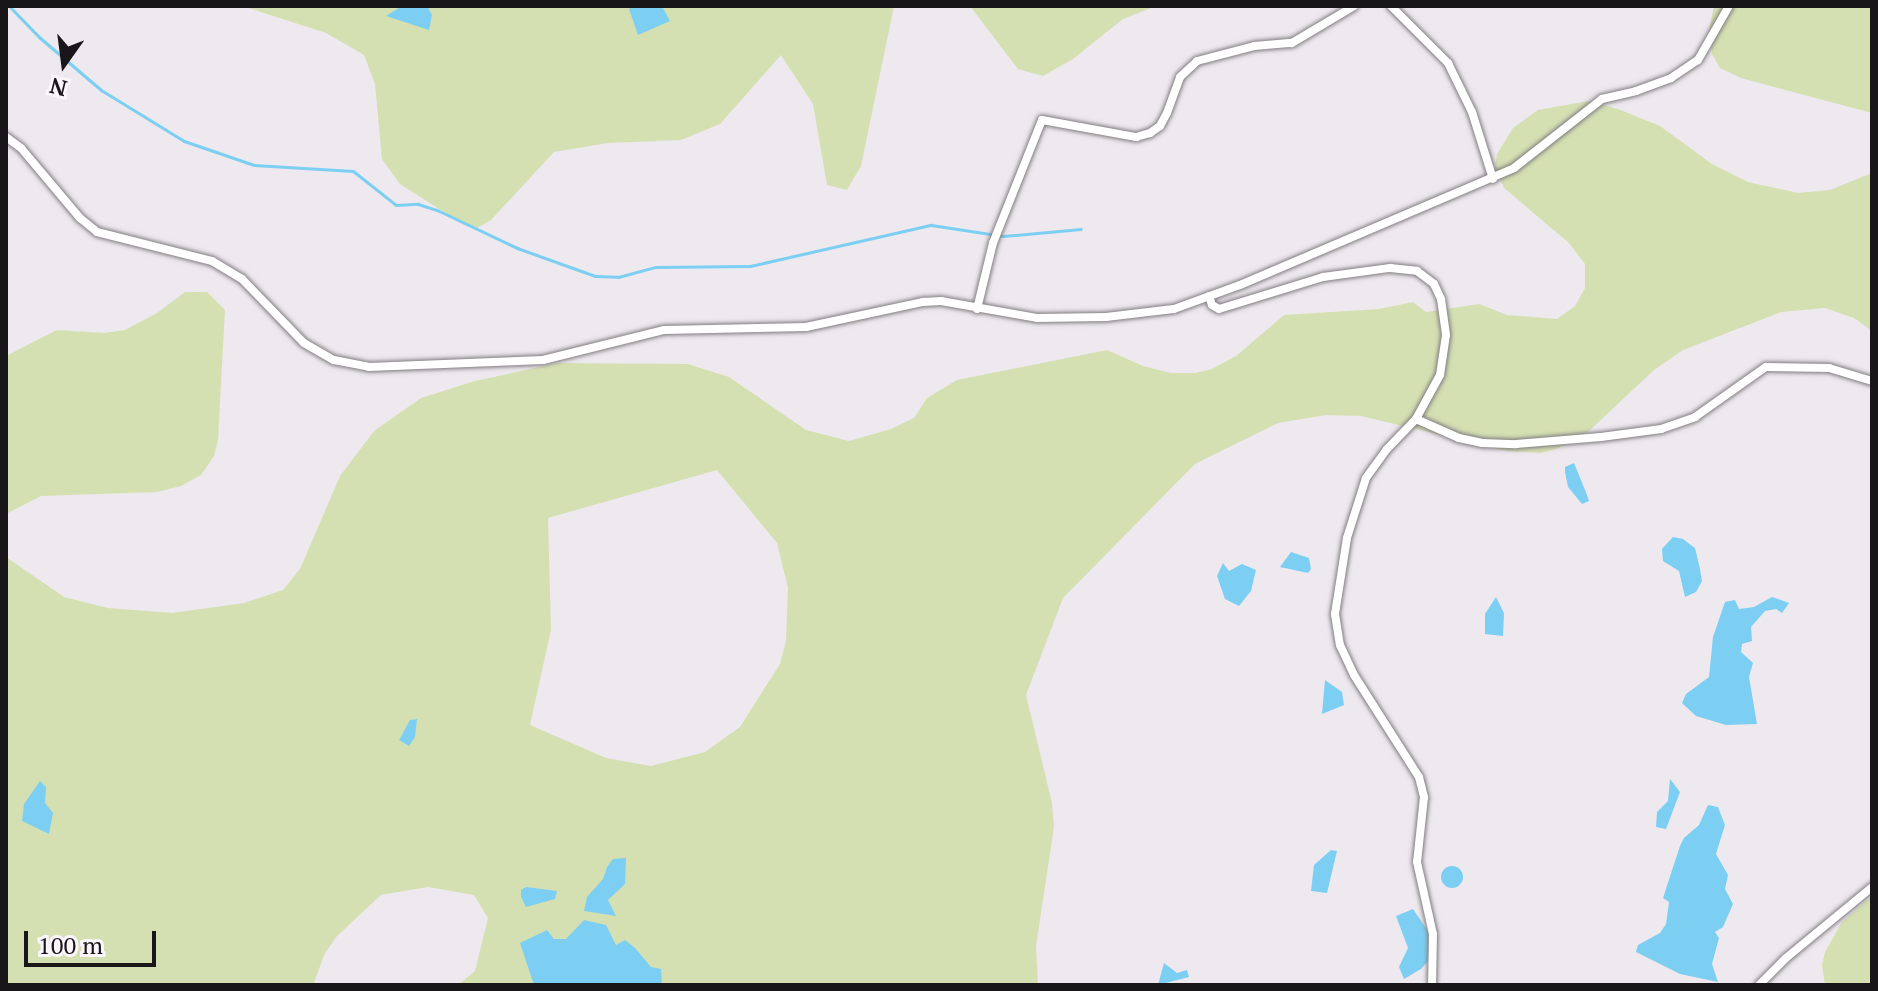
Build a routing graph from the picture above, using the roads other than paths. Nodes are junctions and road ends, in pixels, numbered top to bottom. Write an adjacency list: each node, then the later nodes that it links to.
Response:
1 (1354, 6): 7 (street)
2 (1391, 6): 5 (street)
3 (1729, 6): 5 (street)
4 (6, 137): 7 (street)
5 (1493, 179): 6 (street)
6 (1209, 296): 7 (street); 9 (street)
7 (977, 309)
8 (1872, 381): 9 (street)
9 (1416, 419): 11 (street)
10 (1872, 887): 12 (street)
11 (1432, 985)
12 (1759, 985)

